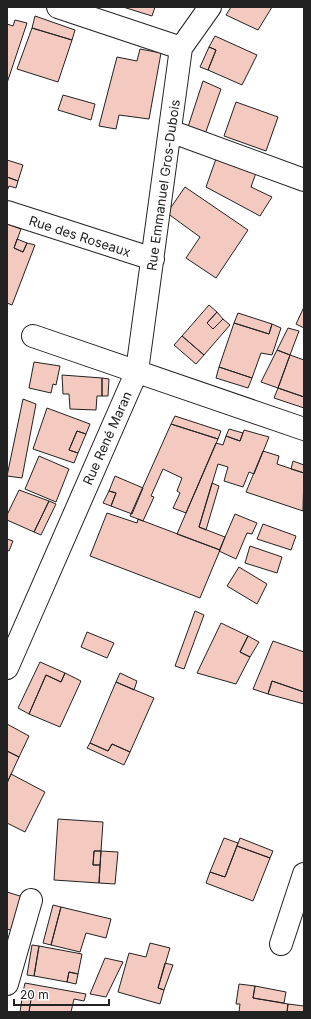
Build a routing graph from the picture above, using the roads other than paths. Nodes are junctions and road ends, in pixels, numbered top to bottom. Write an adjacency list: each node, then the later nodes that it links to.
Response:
1 (58, 7): 3 (street)
2 (210, 7): 3 (street, Rue Emmanuel Gros-Dubois)
3 (181, 48): 4 (street, Rue Emmanuel Gros-Dubois)
4 (170, 131): 5 (street); 7 (street, Rue Emmanuel Gros-Dubois)
5 (304, 180)
6 (7, 212): 7 (street, Rue des Roseaux)
7 (152, 259): 9 (street, Rue Emmanuel Gros-Dubois)
8 (33, 336): 9 (street)
9 (137, 371): 10 (street); 11 (street, Rue René Maran)
10 (304, 429)
11 (7, 668)
12 (304, 874): 14 (street)
13 (31, 900): 15 (street)
14 (281, 944)
15 (7, 984)

